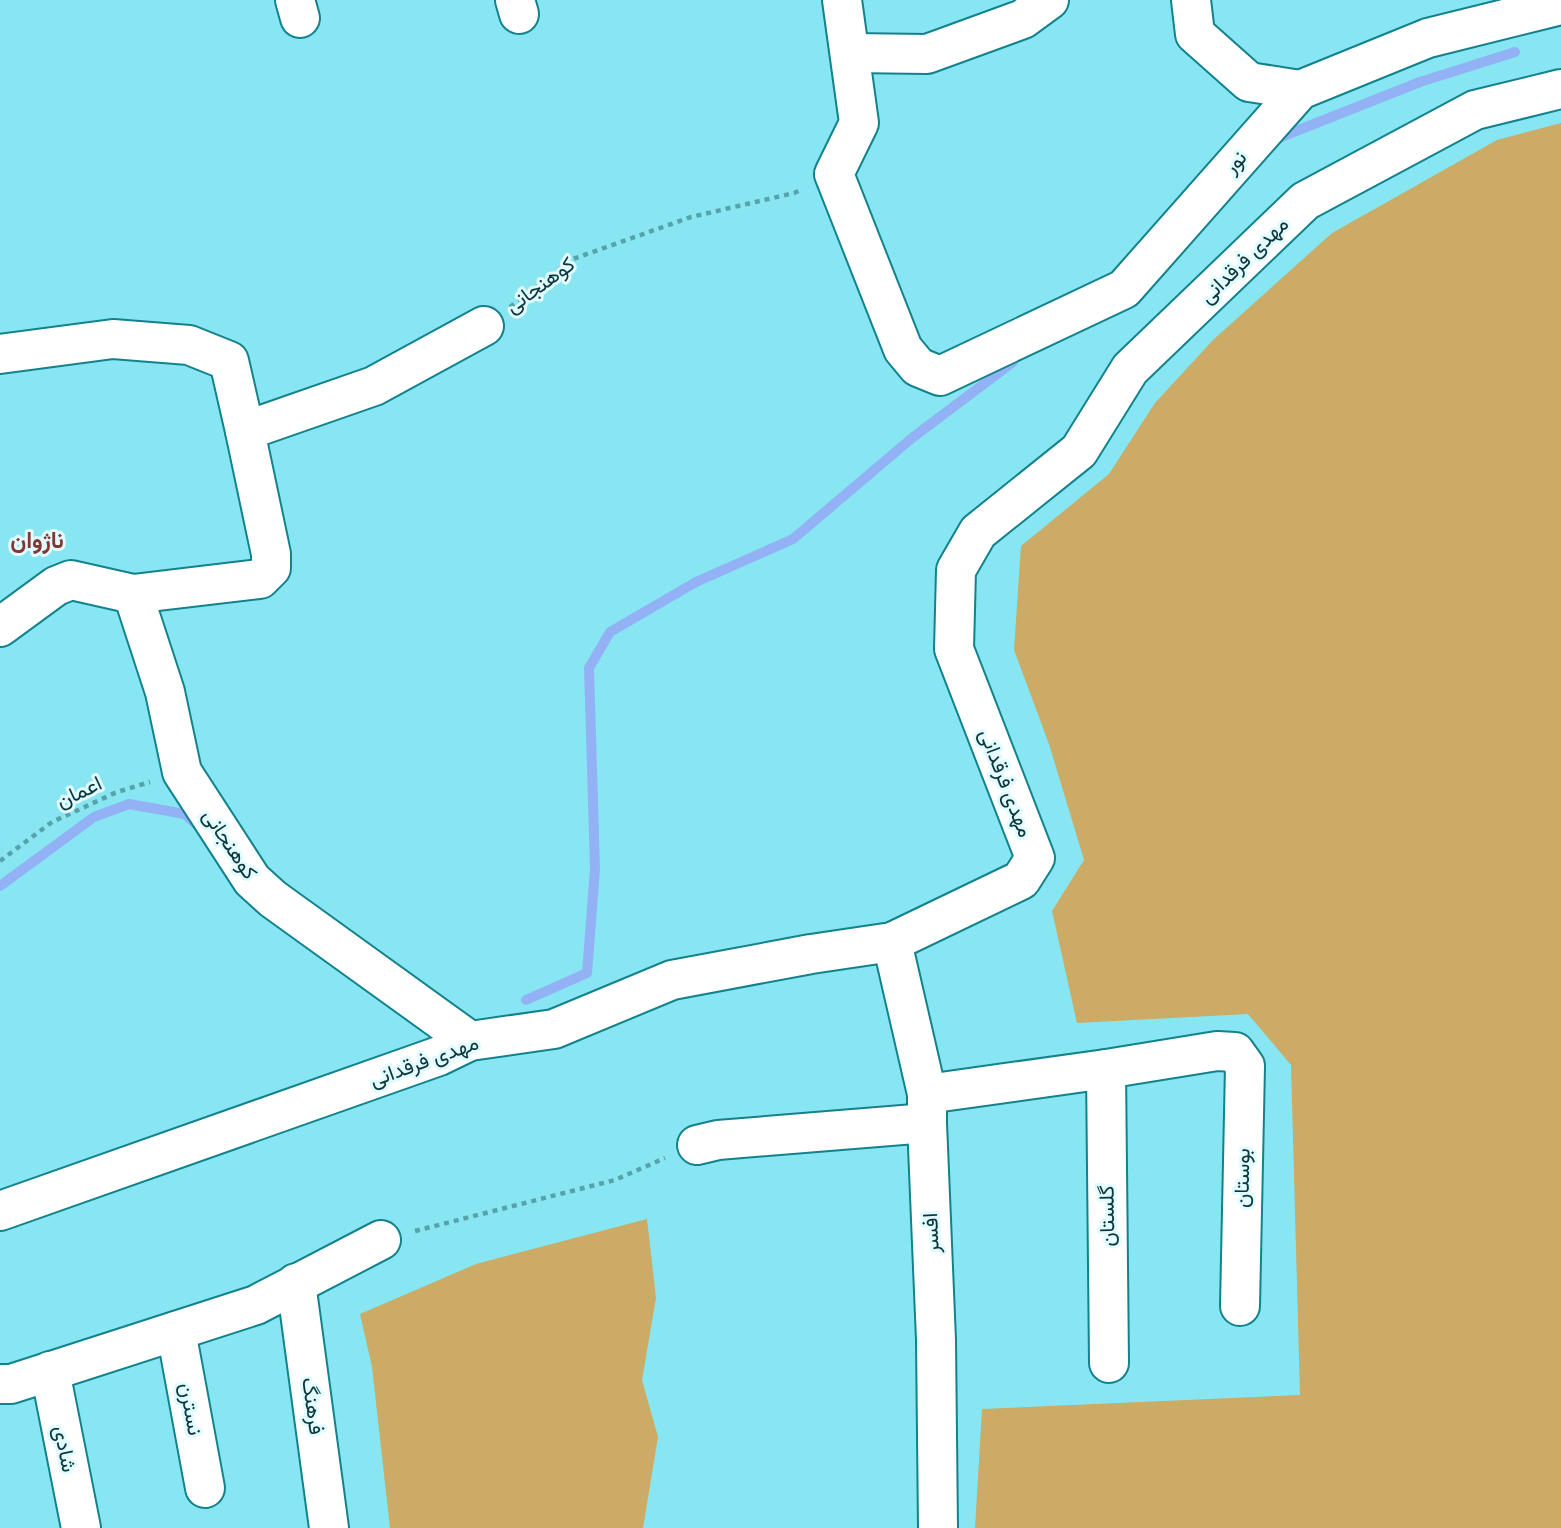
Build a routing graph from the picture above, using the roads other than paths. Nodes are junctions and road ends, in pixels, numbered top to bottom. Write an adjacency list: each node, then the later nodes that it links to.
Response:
1 (842, 0): 5 (street)
2 (1049, 0): 5 (street)
3 (1191, 0): 7 (street)
4 (1561, 5): 7 (street, نور)
5 (850, 53): 7 (street, نور)
6 (1561, 89): 13 (street, مهدی فرقدانی)
7 (1300, 90)
8 (484, 326): 10 (street, کوهنجانی)
9 (0, 354): 10 (street)
10 (245, 431): 11 (street)
11 (133, 594): 12 (street); 14 (street, کوهنجانی)
12 (0, 627)
13 (892, 942): 14 (street, مهدی فرقدانی); 16 (street, افسر)
14 (470, 1041): 18 (street, مهدی فرقدانی)
15 (1106, 1069): 16 (street); 21 (street, بوستان); 23 (street, گلستان)
16 (927, 1108): 17 (street); 29 (street, افسر)
17 (697, 1145)
18 (0, 1211)
19 (381, 1240): 20 (street)
20 (296, 1283): 22 (street); 28 (street, فرهنگ)
21 (1240, 1306)
22 (176, 1331): 24 (street); 26 (street, نسترن)
23 (1109, 1363)
24 (50, 1371): 25 (street); 27 (street, شادی)
25 (0, 1384)
26 (205, 1488)
27 (81, 1528)
28 (329, 1528)
29 (938, 1528)

